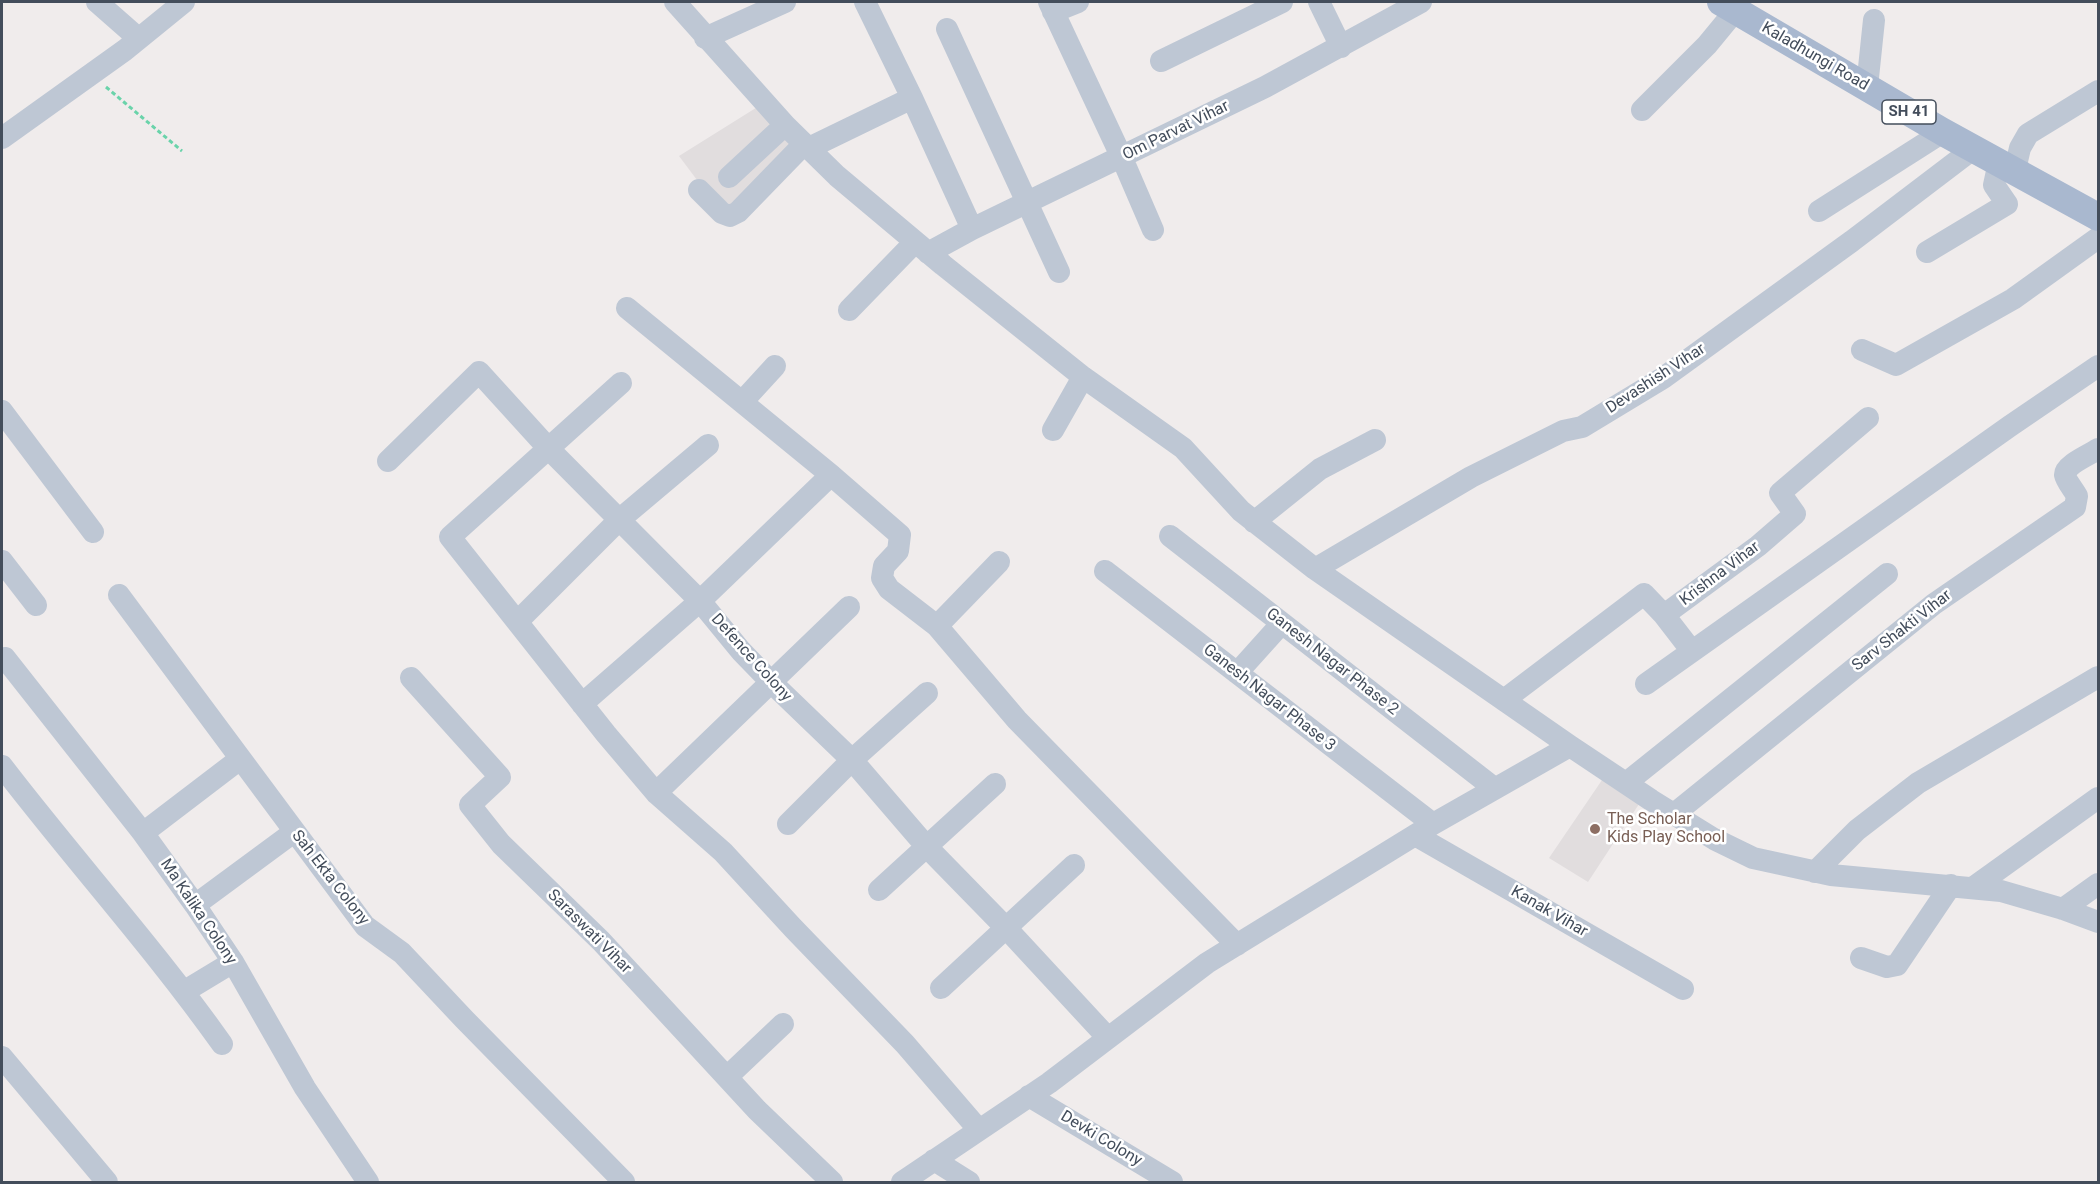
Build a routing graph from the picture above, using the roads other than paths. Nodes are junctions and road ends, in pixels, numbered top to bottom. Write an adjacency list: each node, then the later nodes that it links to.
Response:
1 (98, 2): 14 (street)
2 (184, 2): 14 (street)
3 (675, 2): 15 (street)
4 (785, 2): 15 (street)
5 (865, 2): 20 (street)
6 (1078, 2): 11 (street)
7 (1282, 2): 17 (street)
8 (1319, 2): 16 (street)
9 (1421, 2): 16 (street, Om Parvat Vihar)
10 (1728, 6): 18 (main road, Kaladhungi Road / SH 41); 21 (street)
11 (1051, 7): 27 (street)
12 (1874, 20): 18 (street)
13 (947, 29): 31 (street)
14 (138, 38): 24 (street)
15 (705, 38): 22 (street)
16 (1341, 47): 27 (street, Om Parvat Vihar)
17 (1161, 61)
18 (1867, 87): 23 (main road, Kaladhungi Road / SH 41)
19 (2098, 91): 28 (street)
20 (912, 98): 25 (street); 34 (street)
21 (1642, 110)
22 (785, 125): 25 (street); 29 (street)
23 (1943, 132): 26 (main road, Kaladhungi Road / SH 41); 32 (street)
24 (2, 138)
25 (807, 146): 30 (street); 37 (street)
26 (1973, 149): 28 (main road, Kaladhungi Road / SH 41); 63 (street, Devashish Vihar)
27 (1122, 158): 31 (street, Om Parvat Vihar); 35 (street)
28 (2008, 167): 33 (main road, Kaladhungi Road / SH 41); 38 (street)
29 (729, 177)
30 (699, 190)
31 (1027, 204): 34 (street, Om Parvat Vihar); 39 (street)
32 (1819, 211)
33 (2098, 217)
34 (972, 229): 37 (street, Om Parvat Vihar)
35 (1153, 230)
36 (2098, 238): 42 (street)
37 (922, 247): 41 (street, Om Parvat Vihar); 45 (street)
38 (1928, 252)
39 (1059, 272)
40 (627, 309): 47 (street)
41 (849, 310)
42 (1862, 350)
43 (775, 366): 47 (street)
44 (2098, 366): 74 (street)
45 (1083, 377): 50 (street); 58 (street)
46 (621, 383): 53 (street)
47 (742, 402): 56 (street)
48 (2, 411): 59 (street)
49 (1868, 418): 70 (street, Krishna Vihar)
50 (1053, 430)
51 (1375, 440): 58 (street)
52 (708, 445): 57 (street)
53 (549, 449): 55 (street, Defence Colony); 57 (street, Defence Colony); 71 (street)
54 (2098, 449): 93 (street, Sarv Shakti Vihar)
55 (388, 461)
56 (831, 475): 67 (street); 73 (street)
57 (619, 520): 67 (street, Defence Colony); 71 (street)
58 (1254, 522): 63 (street)
59 (93, 532)
60 (1170, 536): 72 (street, Ganesh Nagar Phase 2)
61 (2, 561): 68 (street)
62 (999, 562): 73 (street)
63 (1316, 570): 82 (street)
64 (1105, 571): 76 (street, Ganesh Nagar Phase 3)
65 (1887, 574): 88 (street)
66 (119, 596): 85 (street, Sah Ekta Colony)
67 (700, 601): 79 (street, Defence Colony); 83 (street)
68 (36, 605)
69 (849, 607): 79 (street)
70 (1665, 615): 74 (street); 82 (street, Krishna Vihar)
71 (518, 621): 83 (street)
72 (1282, 623): 76 (street); 90 (street, Ganesh Nagar Phase 2)
73 (937, 626): 109 (street)
74 (1691, 650): 80 (street)
75 (5, 657): 97 (street, Ma Kalika Colony)
76 (1237, 673): 95 (street, Ganesh Nagar Phase 3)
77 (411, 678): 119 (street, Saraswati Vihar)
78 (2098, 678): 100 (street)
79 (772, 683): 86 (street, Defence Colony); 91 (street)
80 (1646, 684)
81 (927, 693): 86 (street)
82 (1504, 700): 84 (street)
83 (582, 704): 91 (street)
84 (1570, 746): 88 (street); 90 (street)
85 (240, 759): 96 (street, Sah Ekta Colony); 97 (street)
86 (852, 760): 94 (street); 98 (street, Defence Colony)
87 (2, 766): 114 (street)
88 (1626, 783): 93 (street)
89 (995, 784): 98 (street)
90 (1494, 788): 95 (street)
91 (656, 793): 121 (street)
92 (2098, 798): 103 (street)
93 (1674, 814): 100 (street)
94 (788, 824)
95 (1424, 830): 109 (street); 113 (street, Kanak Vihar)
96 (294, 832): 105 (street); 125 (street, Sah Ekta Colony)
97 (143, 833): 105 (street, Ma Kalika Colony)
98 (926, 846): 104 (street); 108 (street, Defence Colony)
99 (1074, 865): 108 (street)
100 (1815, 872): 101 (street)
101 (1951, 885): 103 (street); 110 (street)
102 (2098, 885): 106 (street)
103 (1974, 887): 106 (street)
104 (879, 890)
105 (195, 904): 111 (street, Ma Kalika Colony)
106 (2063, 909): 107 (street)
107 (2098, 922)
108 (1005, 927): 112 (street); 116 (street, Defence Colony)
109 (1237, 945): 116 (street)
110 (1861, 958)
111 (233, 962): 114 (street); 124 (street, Ma Kalika Colony)
112 (941, 988)
113 (1683, 990)
114 (185, 992): 117 (street)
115 (783, 1024): 119 (street)
116 (1108, 1038): 120 (street)
117 (222, 1044)
118 (2, 1058): 123 (street)
119 (727, 1077): 126 (street, Saraswati Vihar)
120 (1029, 1096): 121 (street); 129 (street, Devki Colony)
121 (980, 1130): 122 (street)
122 (934, 1160): 127 (street); 128 (street)
123 (107, 1182)
124 (368, 1182)
125 (624, 1182)
126 (832, 1182)
127 (902, 1182)
128 (969, 1182)
129 (1172, 1182)

